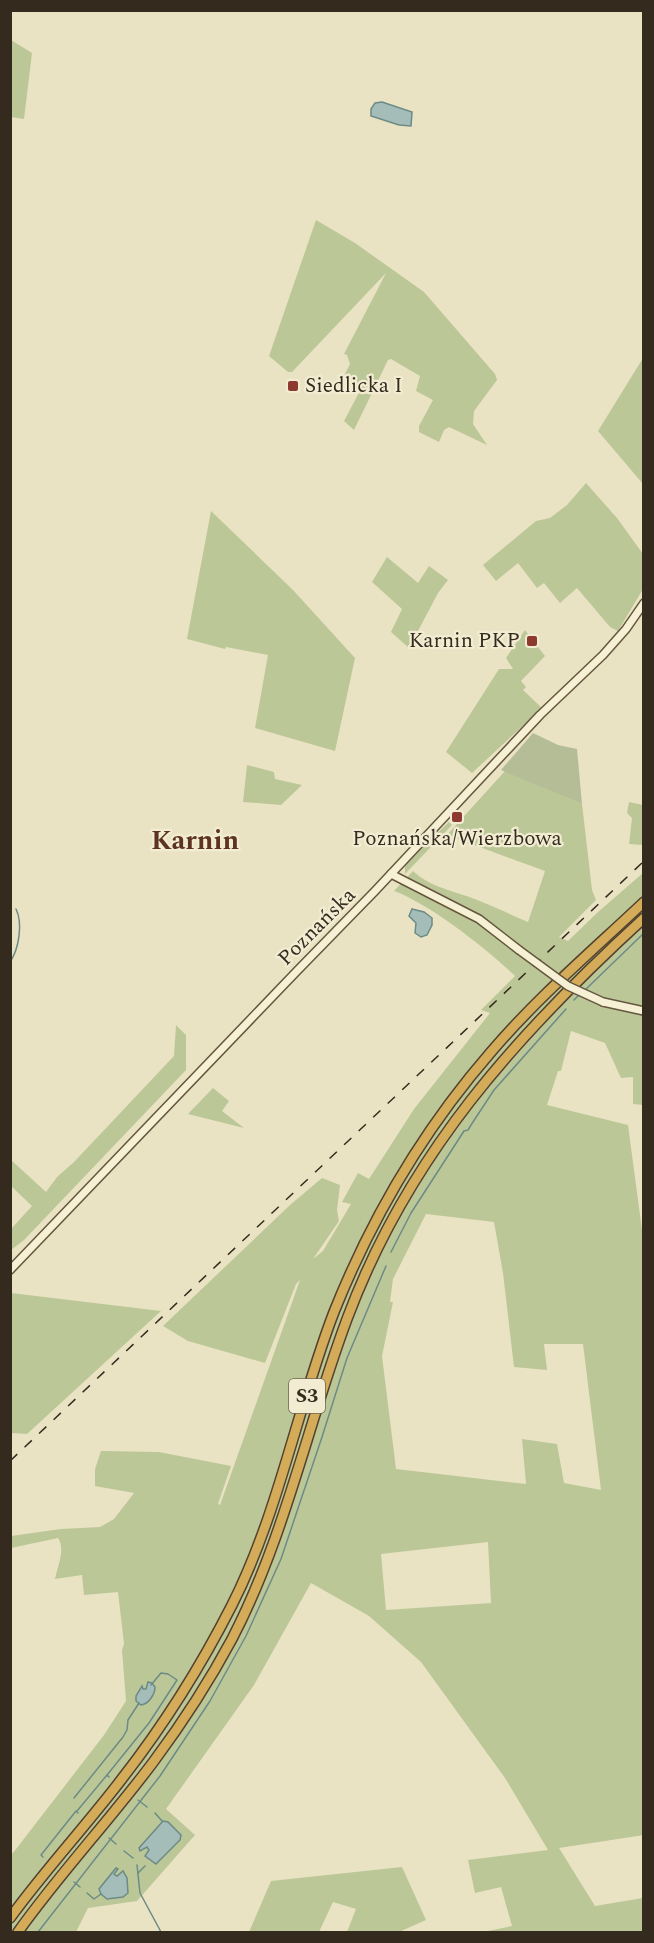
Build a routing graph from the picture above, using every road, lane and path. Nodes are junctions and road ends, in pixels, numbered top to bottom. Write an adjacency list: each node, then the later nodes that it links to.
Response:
1 (644, 603): 2 (main road, Poznańska)
2 (391, 874): 5 (main road, bridge); 6 (main road, Poznańska)
3 (644, 902): 7 (highway, S3)
4 (644, 918): 8 (highway, S3)
5 (644, 1011)
6 (10, 1270)
7 (10, 1918)
8 (18, 1932)

